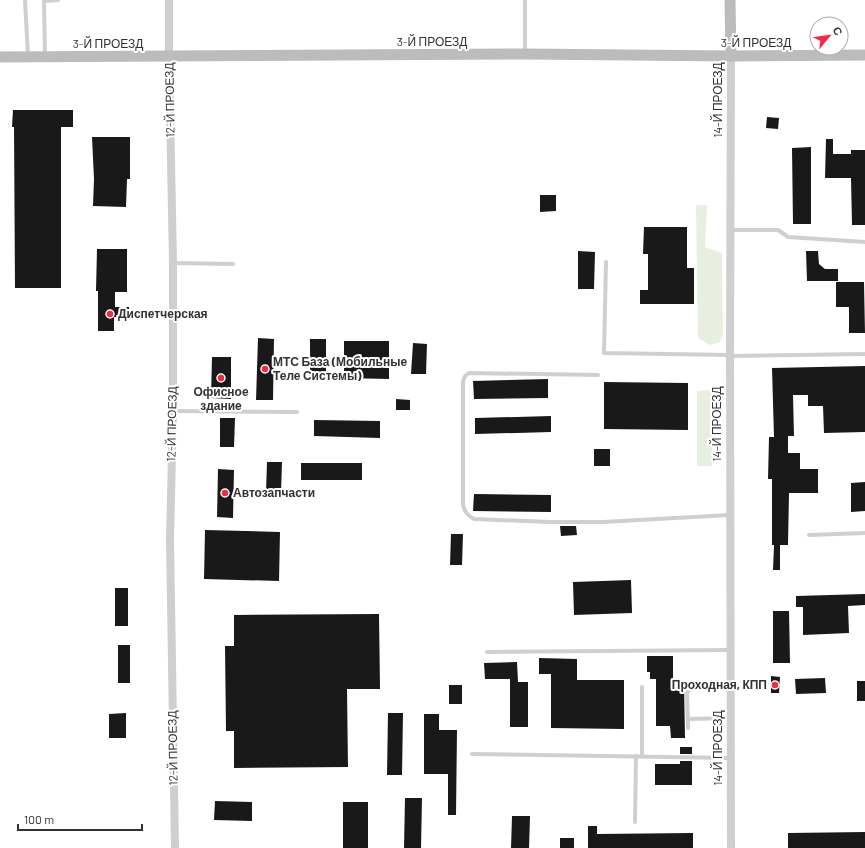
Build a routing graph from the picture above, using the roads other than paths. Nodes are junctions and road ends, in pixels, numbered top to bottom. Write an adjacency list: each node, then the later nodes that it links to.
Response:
1 (25, 0): 11 (lane)
2 (44, 0): 3 (lane); 12 (lane)
3 (58, 0)
4 (169, 0): 13 (street, 12-Й ПРОЕЗД)
5 (525, 0): 7 (lane)
6 (730, 0): 9 (street, 14-Й ПРОЕЗД)
7 (525, 54): 9 (street, 3-Й ПРОЕЗД); 13 (street, 3-Й ПРОЕЗД)
8 (865, 55): 9 (street, 3-Й ПРОЕЗД)
9 (731, 56): 14 (street, 14-Й ПРОЕЗД)
10 (0, 57): 11 (street, 3-Й ПРОЕЗД)
11 (28, 57): 12 (street, 3-Й ПРОЕЗД)
12 (45, 57): 13 (street, 3-Й ПРОЕЗД)
13 (169, 57): 16 (street, 12-Й ПРОЕЗД)
14 (730, 230): 15 (lane); 20 (street, 14-Й ПРОЕЗД)
15 (865, 242)
16 (173, 262): 18 (lane); 22 (street, 12-Й ПРОЕЗД)
17 (606, 262): 20 (lane)
18 (233, 264)
19 (865, 354): 20 (lane)
20 (730, 356): 24 (street, 14-Й ПРОЕЗД)
21 (598, 375): 24 (lane)
22 (173, 411): 23 (lane); 39 (street, 12-Й ПРОЕЗД)
23 (297, 412)
24 (730, 516): 27 (street, 14-Й ПРОЕЗД)
25 (865, 533): 26 (lane)
26 (810, 535)
27 (731, 650): 28 (lane); 29 (street, 14-Й ПРОЕЗД)
28 (487, 652)
29 (731, 685): 31 (street, 14-Й ПРОЕЗД); 32 (lane)
30 (642, 687): 36 (lane)
31 (731, 718): 32 (lane); 37 (street, 14-Й ПРОЕЗД)
32 (688, 719): 33 (lane)
33 (688, 728)
34 (472, 754): 35 (lane)
35 (636, 756): 36 (lane); 38 (lane)
36 (642, 756): 37 (lane)
37 (731, 758): 40 (street, 14-Й ПРОЕЗД)
38 (635, 822)
39 (176, 848)
40 (732, 848)

